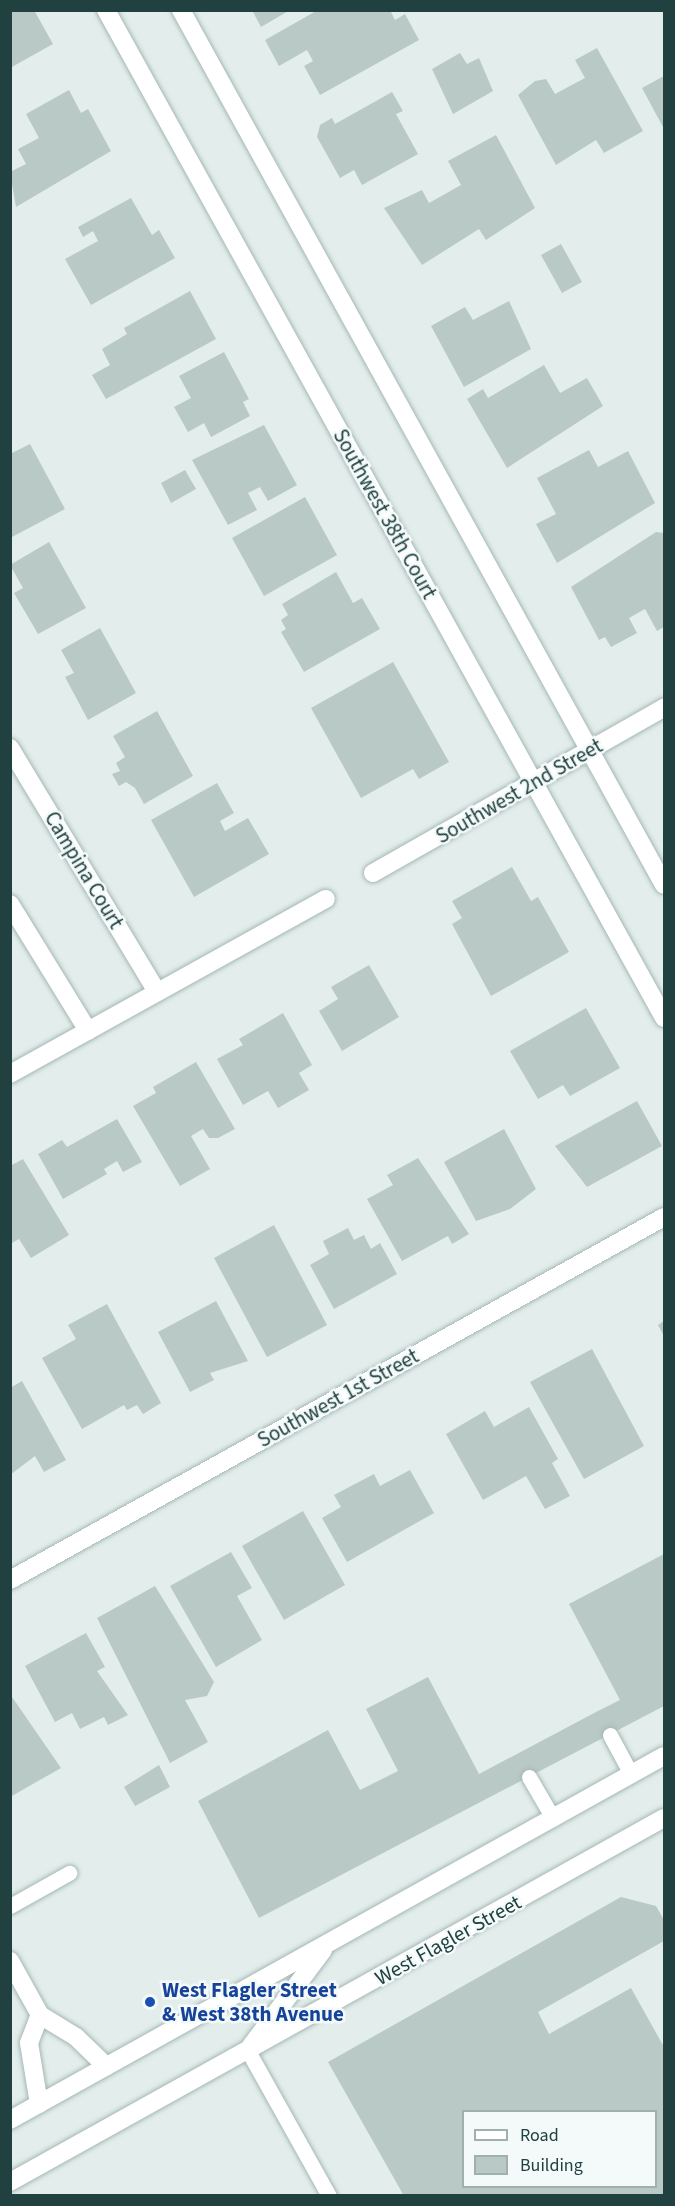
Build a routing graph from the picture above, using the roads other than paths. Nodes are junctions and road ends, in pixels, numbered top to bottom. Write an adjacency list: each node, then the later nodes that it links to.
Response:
1 (106, 10): 6 (street, Southwest 38th Court)
2 (181, 10): 5 (street)
3 (664, 708): 5 (street, Southwest 2nd Street)
4 (10, 748): 11 (street, Campina Court)
5 (590, 750): 6 (street, Southwest 2nd Street); 8 (street)
6 (534, 783): 7 (street, Southwest 2nd Street); 12 (street, Southwest 38th Court)
7 (373, 873)
8 (664, 885)
9 (326, 899): 11 (street)
10 (10, 904): 13 (street)
11 (157, 992): 13 (street)
12 (664, 1018)
13 (88, 1030): 14 (street)
14 (10, 1074)
15 (664, 1217): 16 (street, Southwest 1st Street)
16 (10, 1580)
17 (610, 1735): 19 (lane)
18 (664, 1756): 19 (street)
19 (631, 1774): 21 (street)
20 (529, 1777): 21 (lane)
21 (553, 1818): 25 (street)
22 (664, 1818): 28 (street, West Flagler Street)
23 (69, 1873): 24 (lane)
24 (10, 1906)
25 (327, 1944): 28 (street); 29 (street)
26 (10, 1961): 27 (street)
27 (40, 2015): 29 (street); 30 (street)
28 (248, 2051): 32 (street, West Flagler Street); 33 (lane)
29 (106, 2066): 30 (street)
30 (39, 2104): 31 (street)
31 (10, 2120)
32 (10, 2182)
33 (329, 2196)

